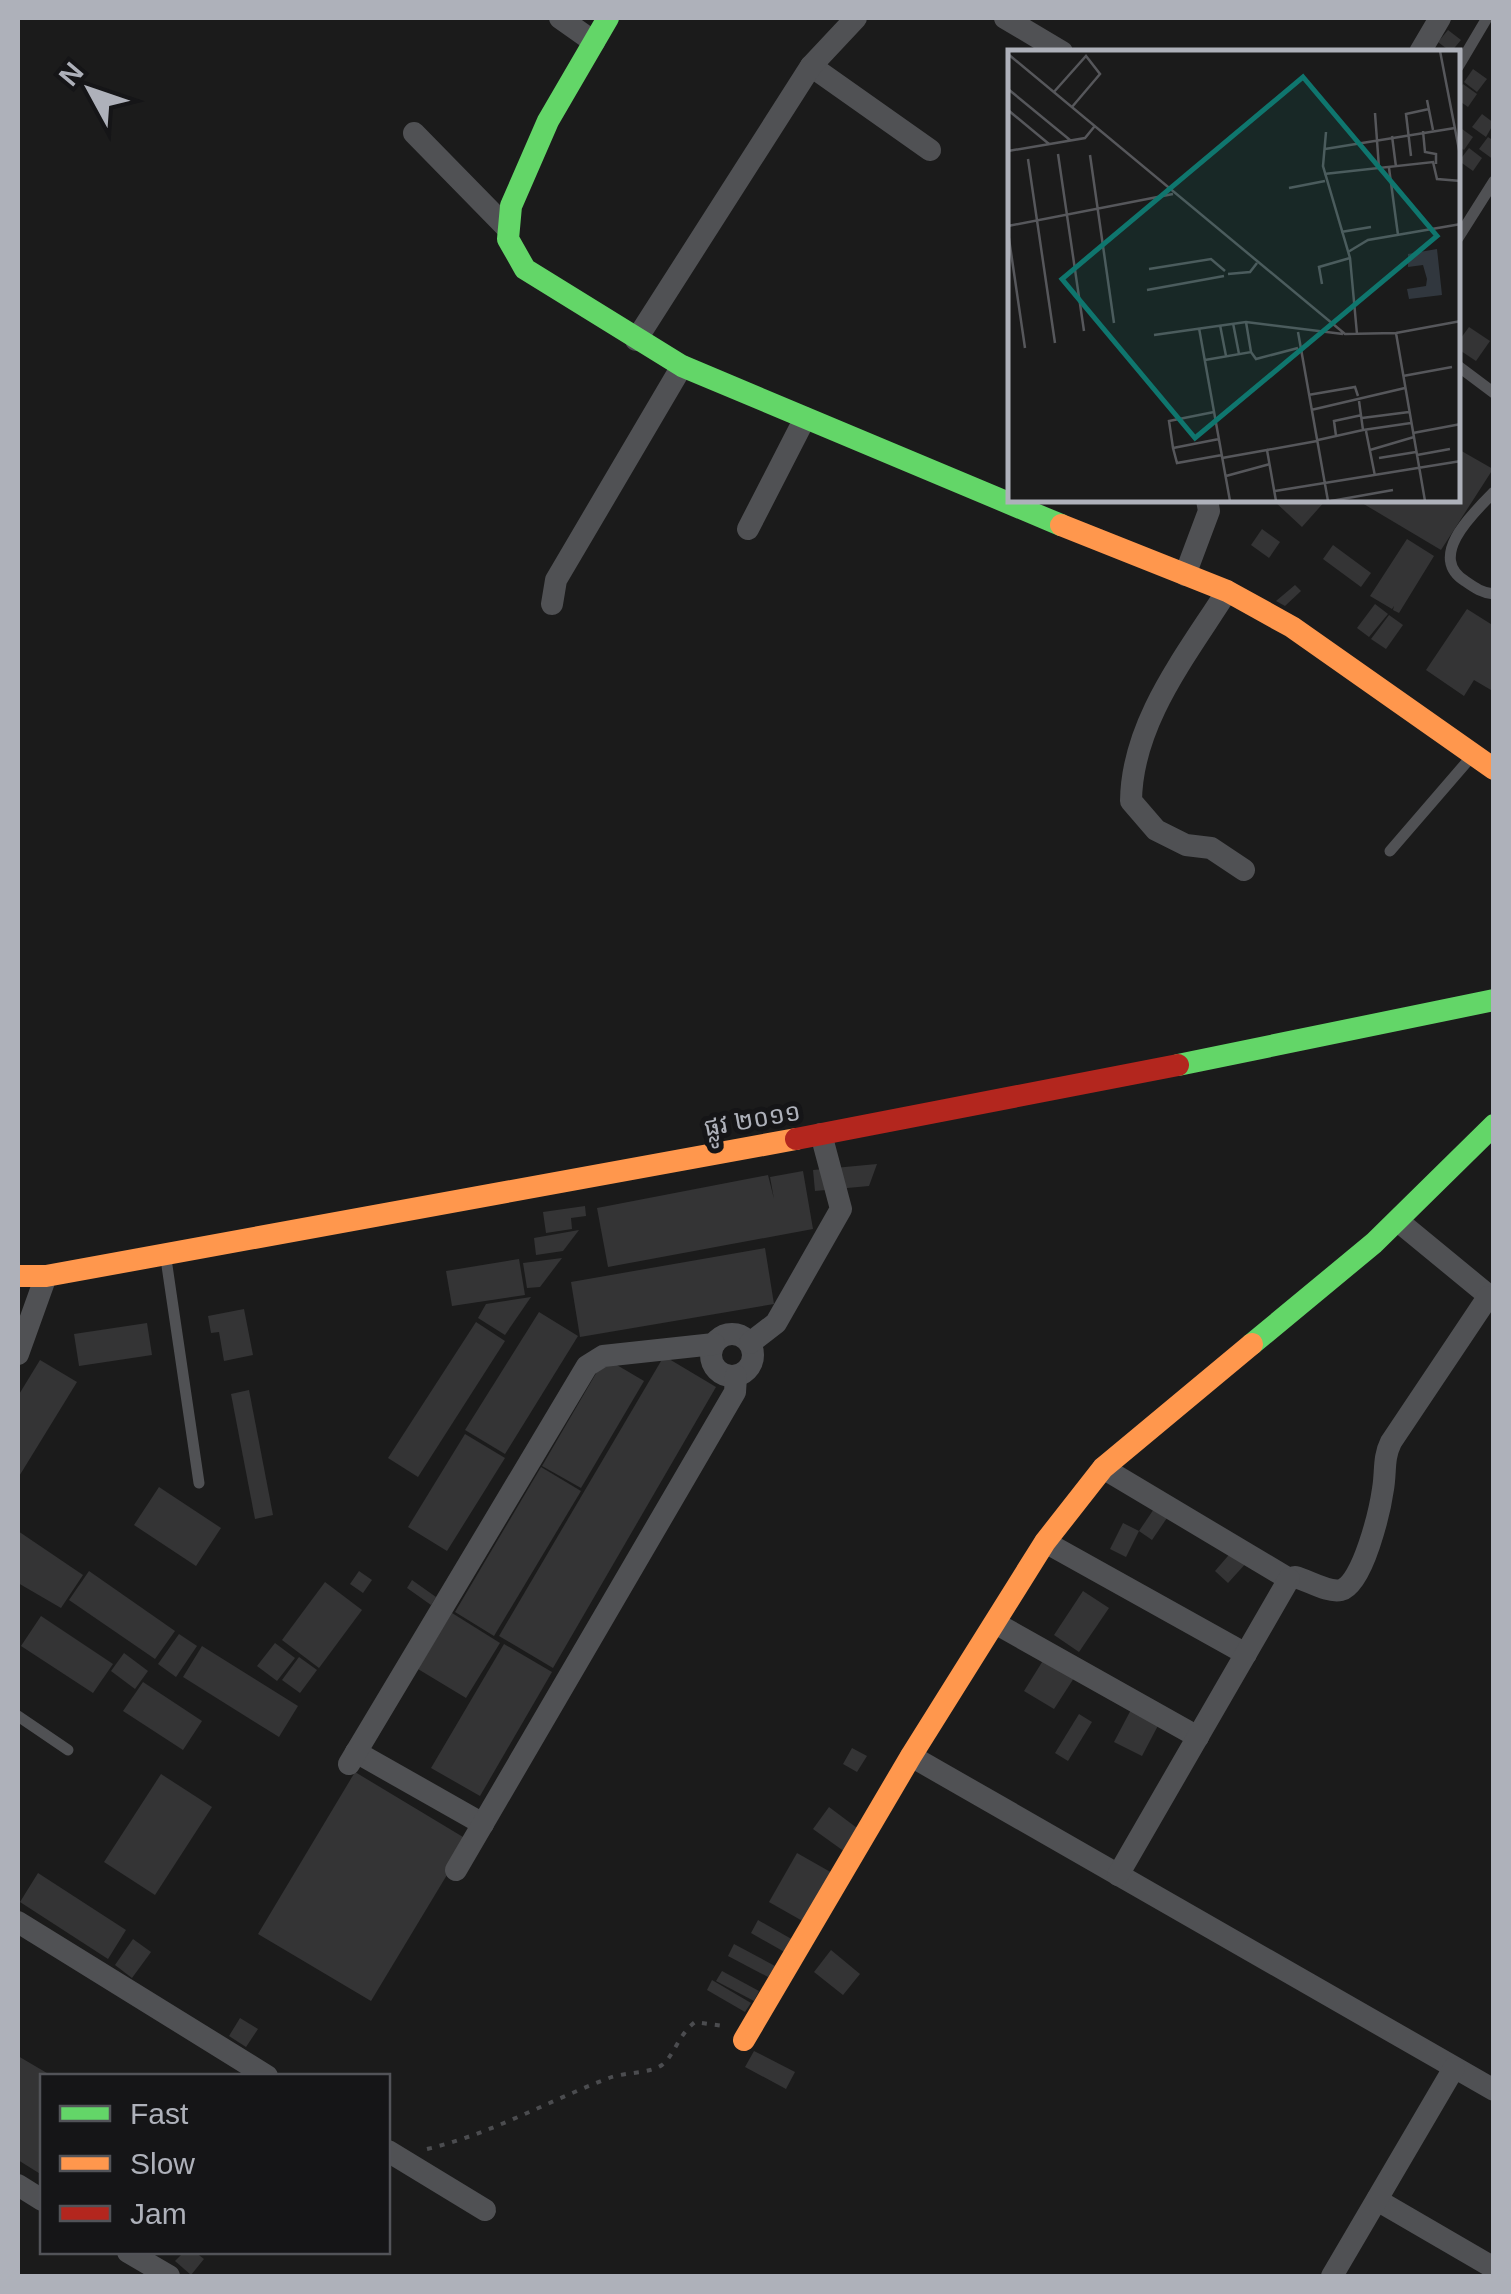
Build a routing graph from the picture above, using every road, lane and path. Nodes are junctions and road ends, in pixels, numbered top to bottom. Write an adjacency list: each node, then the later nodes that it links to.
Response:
1 (560, 18): 7 (street)
2 (608, 18): 7 (street)
3 (856, 18): 11 (street)
4 (1004, 18): 8 (street)
5 (1440, 18): 9 (street)
6 (1487, 18): 10 (lane)
7 (594, 42): 15 (street)
8 (1059, 50)
9 (1421, 50)
10 (1461, 61)
11 (811, 66): 13 (street); 17 (street)
12 (414, 133): 15 (street)
13 (930, 150)
14 (1494, 182): 16 (lane)
15 (507, 228): 17 (street)
16 (1461, 233)
17 (636, 340): 18 (street)
18 (682, 366): 21 (street); 30 (street)
19 (1461, 368): 20 (lane)
20 (1494, 394)
21 (805, 418): 23 (street); 26 (street)
22 (1494, 492): 29 (lane)
23 (1008, 494)
24 (1208, 502): 27 (street)
25 (1047, 509): 27 (street)
26 (748, 529)
27 (1185, 575): 28 (street)
28 (1227, 591): 31 (street); 34 (street)
29 (1494, 594)
30 (552, 604)
31 (1474, 755): 32 (street); 33 (lane)
32 (1494, 769)
33 (1390, 851)
34 (1244, 870)
35 (1494, 1000): 37 (street, ផ្លូវ ២០១១)
36 (1494, 1124): 38 (street)
37 (821, 1134): 39 (street, ផ្លូវ ២០១១); 43 (street)
38 (1398, 1222): 42 (street); 47 (street)
39 (166, 1255): 41 (street, ផ្លូវ ២០១១); 48 (lane)
40 (18, 1276): 41 (street, ផ្លូវ ២០១១)
41 (46, 1276): 45 (street)
42 (1491, 1299): 50 (street)
43 (750, 1343): 44 (street); 46 (street)
44 (714, 1344): 46 (street); 57 (street)
45 (18, 1354)
46 (736, 1376): 57 (street)
47 (1103, 1468): 49 (street); 50 (street)
48 (199, 1484)
49 (1045, 1542): 51 (street); 52 (street)
50 (1290, 1579): 52 (street)
51 (995, 1623): 54 (street); 56 (street)
52 (1246, 1654): 54 (street)
53 (18, 1716): 55 (lane)
54 (1198, 1737): 59 (street)
55 (68, 1750)
56 (911, 1756): 59 (street); 61 (street)
57 (483, 1824): 58 (street)
58 (456, 1870)
59 (1118, 1875): 62 (street)
60 (18, 1922): 63 (street)
61 (746, 2037): 65 (path)
62 (1454, 2068): 64 (street); 68 (street)
63 (265, 2074)
64 (1494, 2090)
65 (391, 2154): 69 (street)
66 (18, 2184): 67 (street)
67 (40, 2199)
68 (1377, 2200): 71 (street); 73 (street)
69 (485, 2210)
70 (131, 2254): 72 (street)
71 (1494, 2268)
72 (169, 2276)
73 (1332, 2276)

